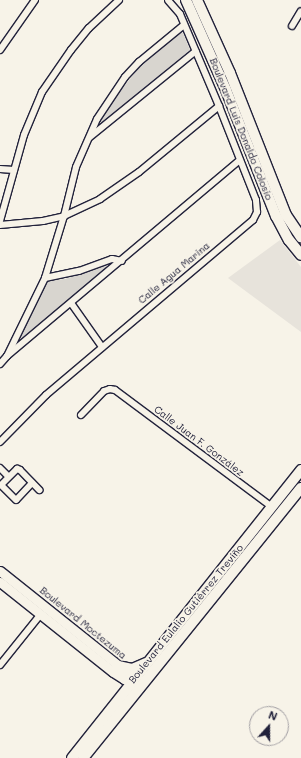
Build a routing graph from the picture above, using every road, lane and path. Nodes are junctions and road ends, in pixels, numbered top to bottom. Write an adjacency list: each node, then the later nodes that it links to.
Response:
1 (35, 0): 9 (street)
2 (119, 0): 15 (street)
3 (168, 0): 7 (street)
4 (186, 0): 20 (main road, Boulevard Luis Donaldo Colosio)
5 (197, 0): 19 (main road, Boulevard Luis Donaldo Colosio)
6 (301, 11): 8 (street)
7 (184, 25): 10 (street); 12 (street)
8 (292, 26)
9 (0, 50)
10 (196, 51): 11 (street); 12 (street)
11 (219, 106): 13 (street); 16 (street)
12 (88, 139): 16 (street)
13 (240, 160): 21 (street); 24 (street, Calle Agua Marina)
14 (0, 169): 15 (street)
15 (14, 170): 17 (street)
16 (64, 216): 18 (street); 22 (street)
17 (0, 221)
18 (0, 226)
19 (301, 237)
20 (301, 255)
21 (122, 261): 22 (street); 23 (street)
22 (45, 278): 25 (street)
23 (71, 303): 24 (street); 25 (street)
24 (102, 347): 28 (street, Calle Agua Marina)
25 (7, 356): 26 (street)
26 (0, 364)
27 (81, 415): 35 (street, Calle Juan F. González)
28 (0, 442)
29 (0, 468): 31 (street)
30 (301, 470): 35 (main road, Boulevard Eulalio Gutiérrez Treviño)
31 (8, 476): 32 (street); 32 (street)
32 (32, 483): 34 (street)
33 (301, 488): 39 (main road, Boulevard Eulalio Gutiérrez Treviño)
34 (39, 490)
35 (272, 507): 39 (main road, Boulevard Eulalio Gutiérrez Treviño)
36 (0, 571): 41 (main road, Boulevard Moctezuma)
37 (0, 582): 38 (main road, Boulevard Moctezuma)
38 (40, 615): 40 (street); 42 (main road, Boulevard Moctezuma)
39 (154, 663): 41 (main road); 42 (main road, Boulevard Eulalio Gutiérrez Treviño); 43 (main road, Boulevard Eulalio Gutiérrez Treviño)
40 (0, 666)
41 (119, 666): 42 (main road, Boulevard Moctezuma)
42 (132, 682): 43 (main road); 44 (main road, Boulevard Eulalio Gutiérrez Treviño)
43 (116, 716): 45 (main road, Boulevard Eulalio Gutiérrez Treviño)
44 (72, 758)
45 (83, 758)

